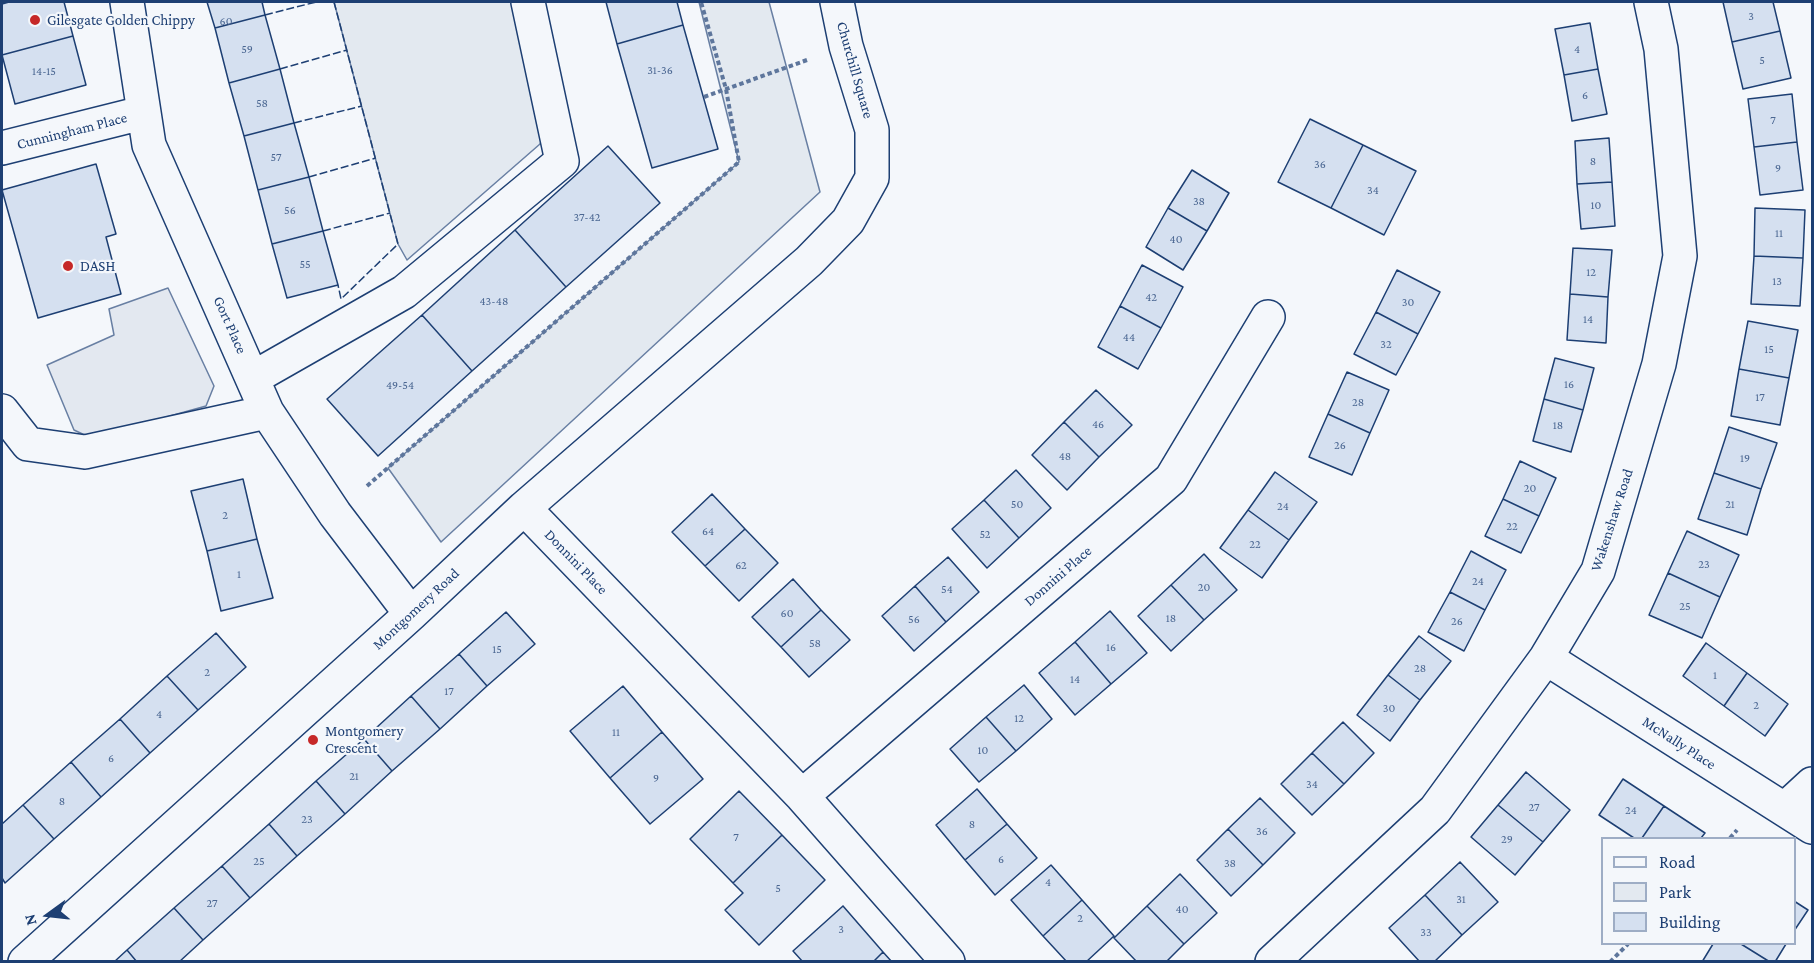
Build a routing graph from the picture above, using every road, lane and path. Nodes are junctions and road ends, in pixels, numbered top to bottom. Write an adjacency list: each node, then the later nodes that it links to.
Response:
1 (127, 2): 9 (street, Gort Place)
2 (528, 2): 13 (street)
3 (701, 2): 7 (path)
4 (837, 2): 6 (street, Churchill Square)
5 (1651, 2): 19 (street, Wakenshaw Road)
6 (846, 46): 7 (path); 11 (street, Churchill Square)
7 (726, 89): 8 (path); 17 (path)
8 (704, 97)
9 (142, 113): 10 (street, Cunningham Place); 13 (street, Gort Place)
10 (2, 148)
11 (809, 261): 16 (street, Montgomery Road)
12 (1268, 317): 21 (street, Donnini Place)
13 (253, 378): 15 (street, Gort Place)
14 (2, 411): 15 (street)
15 (267, 412): 17 (street, Gort Place)
16 (524, 508): 18 (street, Montgomery Road); 21 (street, Donnini Place)
17 (335, 514): 18 (street, Gort Place)
18 (411, 614): 25 (street, Montgomery Road)
19 (1546, 658): 22 (street, McNally Place); 27 (street, Wakenshaw Road)
20 (1812, 784): 22 (street)
21 (802, 796): 26 (street, Donnini Place)
22 (1786, 808): 23 (street, McNally Place)
23 (1812, 827)
24 (1627, 945): 28 (path)
25 (25, 962)
26 (948, 962)
27 (1272, 962)
28 (1610, 962)

